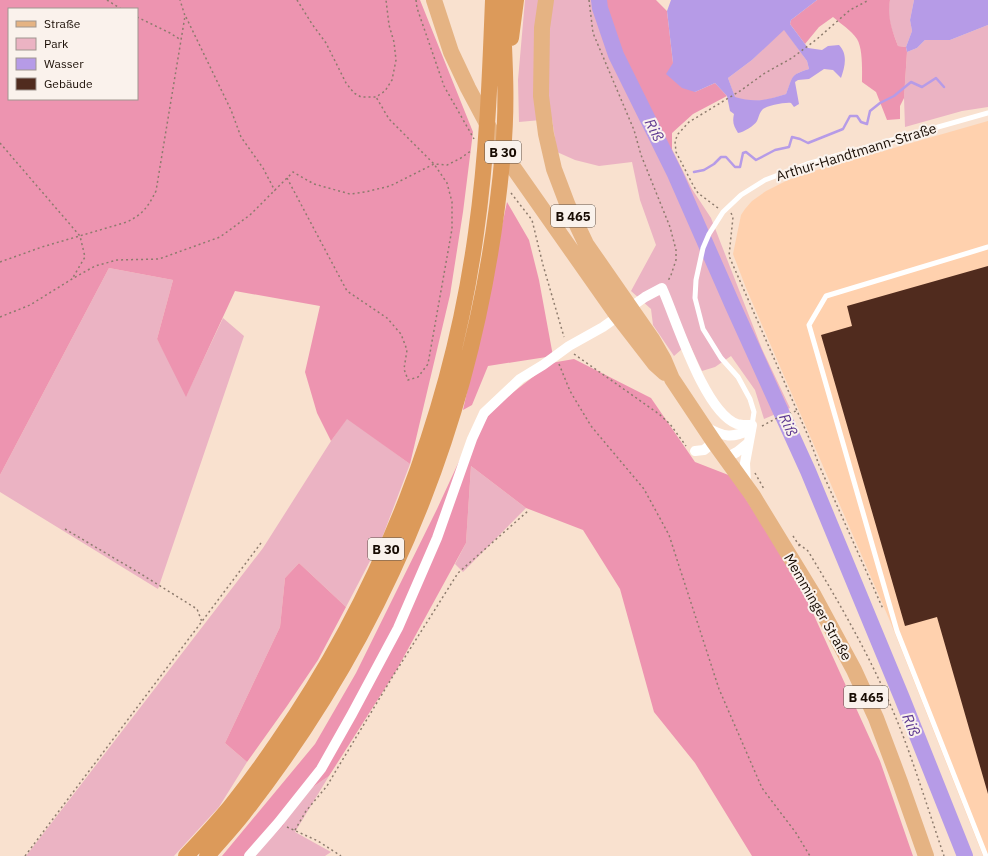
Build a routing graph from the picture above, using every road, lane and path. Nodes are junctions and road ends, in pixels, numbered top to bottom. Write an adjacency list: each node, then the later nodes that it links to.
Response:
1 (107, 0): 14 (path)
2 (180, 0): 15 (path)
3 (297, 0): 19 (path)
4 (386, 0): 19 (path)
5 (416, 0): 22 (path)
6 (434, 0): 38 (main road, B 465)
7 (481, 0): 18 (highway, B 30)
8 (493, 0): 18 (highway, B 30)
9 (502, 0): 18 (highway, B 30)
10 (516, 0): 18 (highway)
11 (546, 0): 38 (main road, B 465)
12 (589, 0): 34 (path)
13 (869, 0): 29 (path)
14 (119, 8)
15 (185, 16): 17 (path); 27 (path)
16 (138, 17): 17 (path)
17 (181, 40): 30 (path)
18 (497, 88): 58 (highway, B 30); 59 (highway, B 30)
19 (376, 97): 24 (path)
20 (988, 113): 28 (lane, Arthur-Handtmann-Straße)
21 (0, 142): 30 (path)
22 (476, 143)
23 (473, 147): 24 (path)
24 (434, 164): 25 (path); 25 (path)
25 (287, 178): 27 (path)
26 (508, 188): 36 (path)
27 (274, 191): 33 (path)
28 (729, 207): 29 (lane, Arthur-Handtmann-Straße); 39 (path)
29 (723, 212): 41 (lane, Arthur-Handtmann-Straße)
30 (80, 236): 32 (path); 33 (path)
31 (988, 247): 65 (lane)
32 (0, 262)
33 (72, 279): 35 (path)
34 (662, 288): 36 (street); 41 (street)
35 (0, 317)
36 (569, 346): 37 (street); 45 (path)
37 (556, 356): 55 (street); 62 (path)
38 (672, 379): 40 (main road, Memminger Straße / B 465)
39 (796, 411): 41 (path); 42 (path)
40 (701, 424): 41 (street); 43 (main road, Memminger Straße / B 465)
41 (755, 427): 44 (street, Arthur-Handtmann-Straße)
42 (808, 438)
43 (714, 442): 45 (street); 46 (main road, Memminger Straße / B 465)
44 (748, 443): 46 (street); 48 (street, Arthur-Handtmann-Straße)
45 (695, 452)
46 (726, 458): 48 (main road, Memminger Straße / B 465)
47 (754, 468): 49 (path)
48 (747, 487): 63 (main road, Memminger Straße / B 465)
49 (767, 494)
50 (528, 511): 56 (path)
51 (65, 529): 54 (path)
52 (789, 530): 64 (path)
53 (261, 543): 54 (path)
54 (202, 622): 57 (path)
55 (278, 823): 56 (path); 60 (street)
56 (295, 830): 61 (path)
57 (25, 856)
58 (186, 856)
59 (207, 856)
60 (249, 856)
61 (341, 856)
62 (810, 856)
63 (926, 856)
64 (944, 856)
65 (986, 856)

